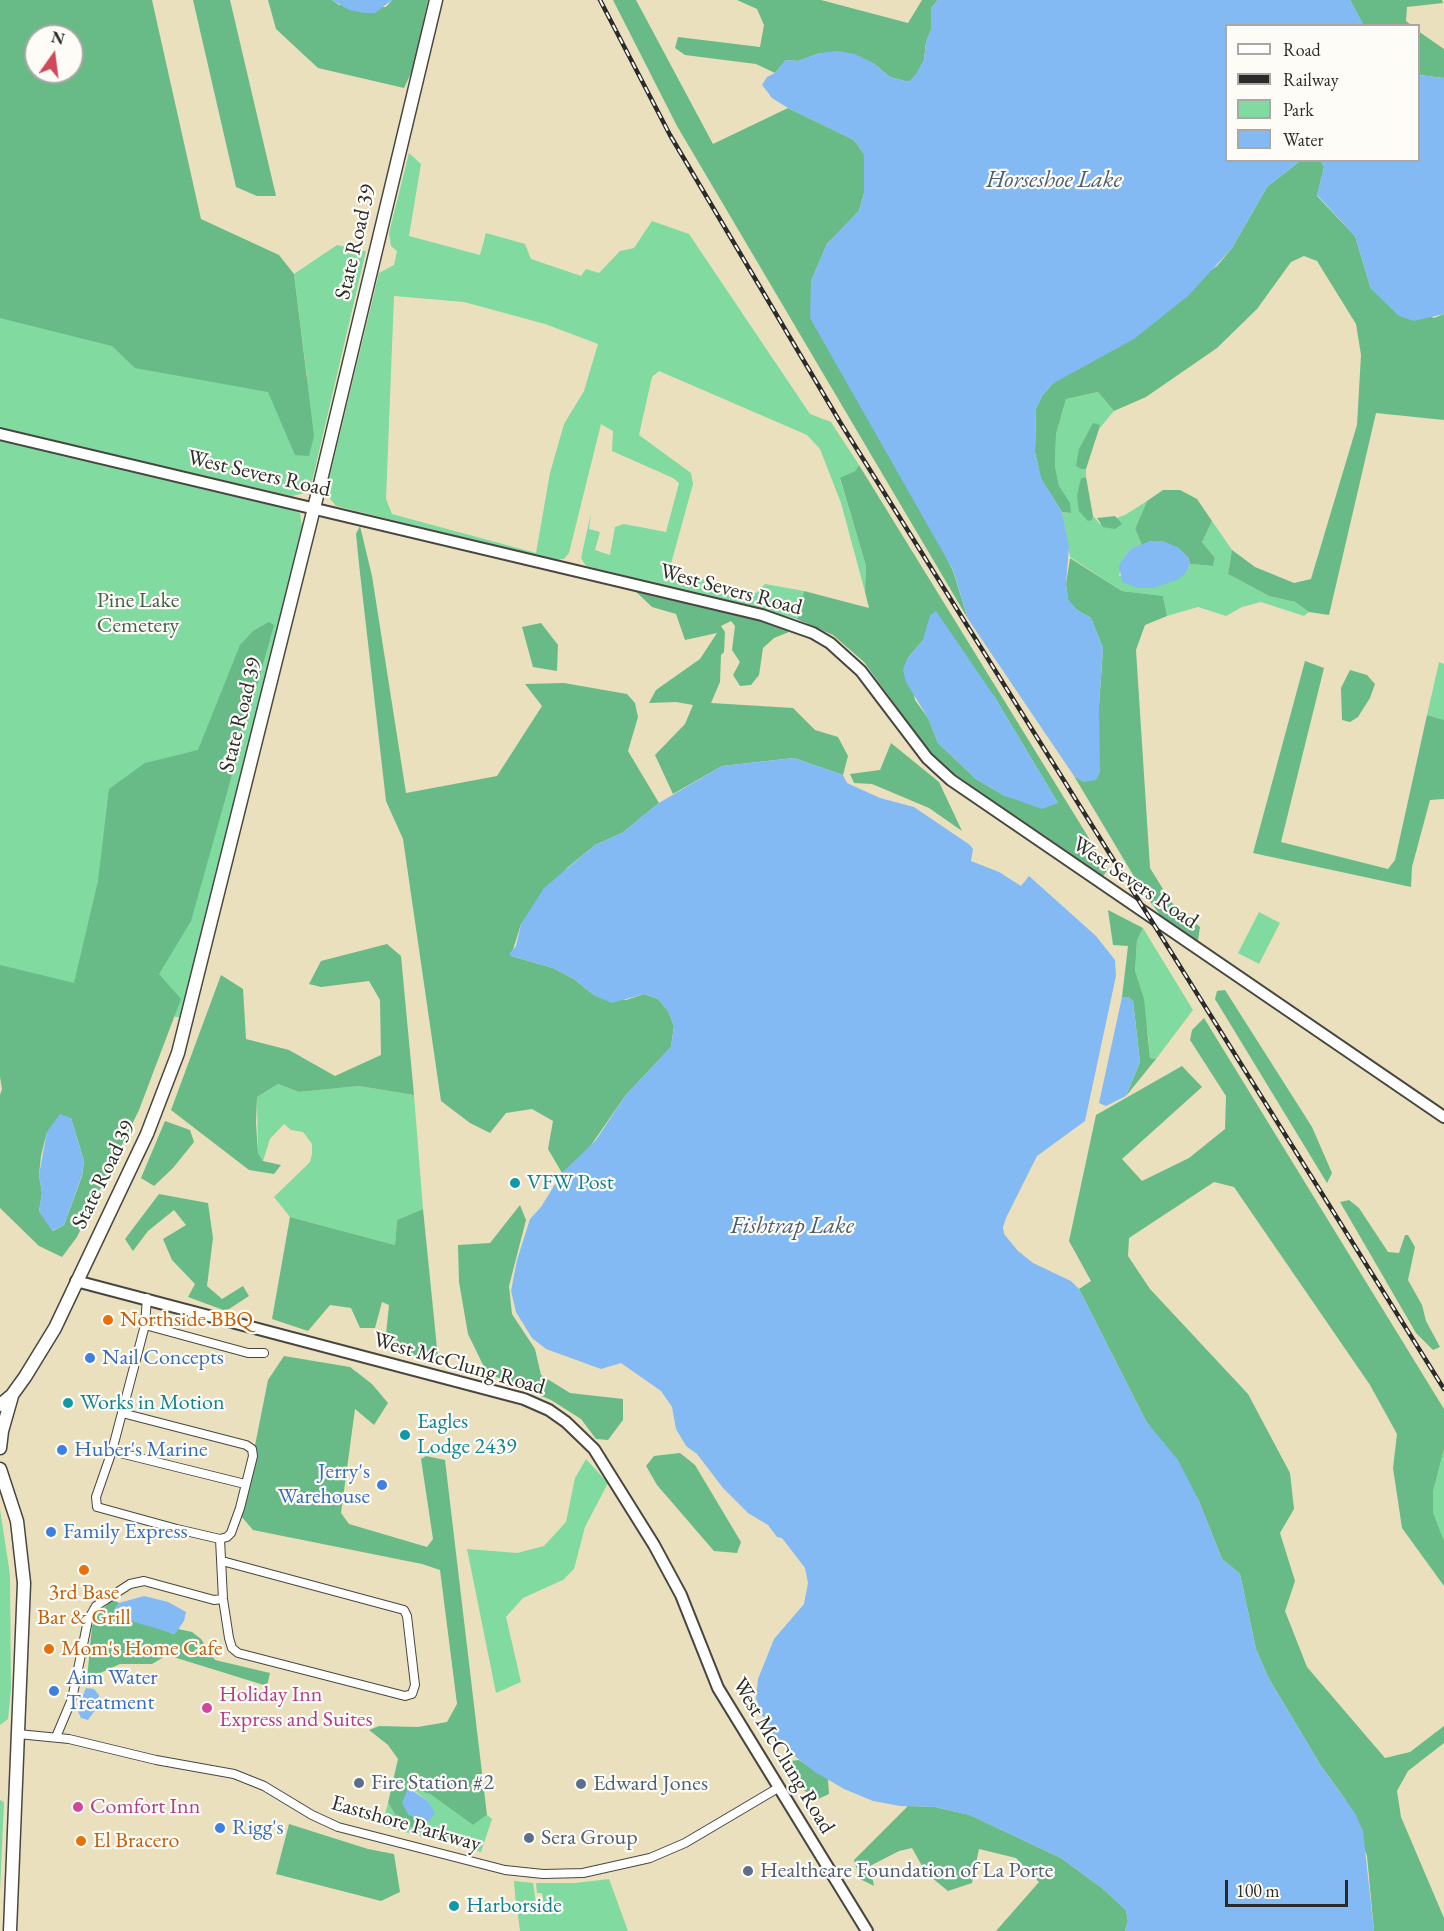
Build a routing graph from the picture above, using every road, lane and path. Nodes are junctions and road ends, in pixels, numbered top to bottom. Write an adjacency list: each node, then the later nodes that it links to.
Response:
1 (436, 0): 3 (main road, State Road 39)
2 (0, 434): 3 (street, West Severs Road)
3 (314, 507): 4 (street, West Severs Road); 5 (main road, State Road 39)
4 (1444, 1117)
5 (76, 1281): 6 (street, West McClung Road); 9 (main road, State Road 39)
6 (147, 1298): 7 (street); 21 (street, West McClung Road)
7 (144, 1324): 8 (street); 11 (street)
8 (264, 1353)
9 (12, 1395): 10 (main road, State Road 39); 12 (main road)
10 (0, 1405)
11 (122, 1413): 13 (street); 15 (street)
12 (0, 1448)
13 (112, 1450): 15 (street); 16 (street)
14 (0, 1469): 19 (main road)
15 (245, 1484): 16 (street)
16 (220, 1539): 17 (street)
17 (222, 1561): 18 (street); 18 (street)
18 (224, 1599): 20 (street)
19 (18, 1734): 20 (street, Eastshore Parkway); 22 (main road)
20 (56, 1737): 21 (street, Eastshore Parkway)
21 (778, 1788): 23 (street, West McClung Road)
22 (10, 1931)
23 (867, 1931)

